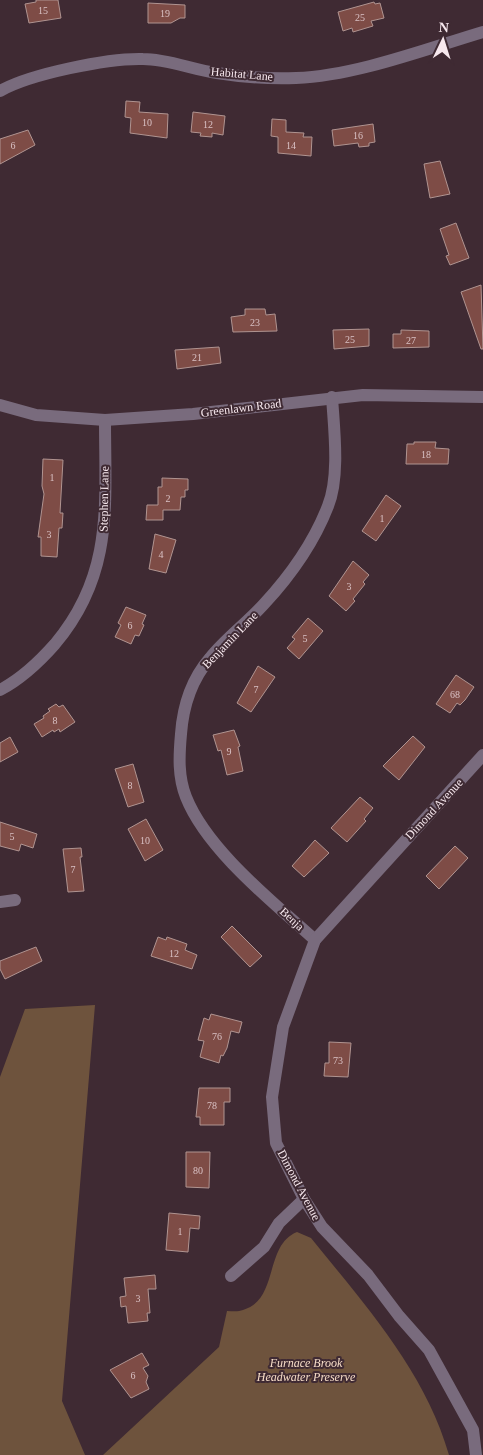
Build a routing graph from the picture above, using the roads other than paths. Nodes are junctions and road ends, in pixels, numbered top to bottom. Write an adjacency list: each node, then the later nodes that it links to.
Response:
1 (483, 32): 2 (street, Habitat Lane)
2 (0, 91)
3 (332, 397): 4 (street, Greenlawn Road); 6 (street, Greenlawn Road); 9 (street, Benjamin Lane)
4 (483, 397)
5 (0, 405): 6 (street, Greenlawn Road)
6 (105, 420): 7 (street, Stephen Lane)
7 (0, 690)
8 (483, 755): 12 (street, Dimond Avenue)
9 (270, 898): 12 (street, Benja)
10 (14, 900): 11 (street)
11 (0, 902)
12 (315, 940): 13 (street, Dimond Avenue)
13 (304, 1199): 14 (street); 15 (street, Dimond Avenue)
14 (231, 1276)
15 (478, 1428): 16 (street, Dimond Avenue)
16 (476, 1455)

